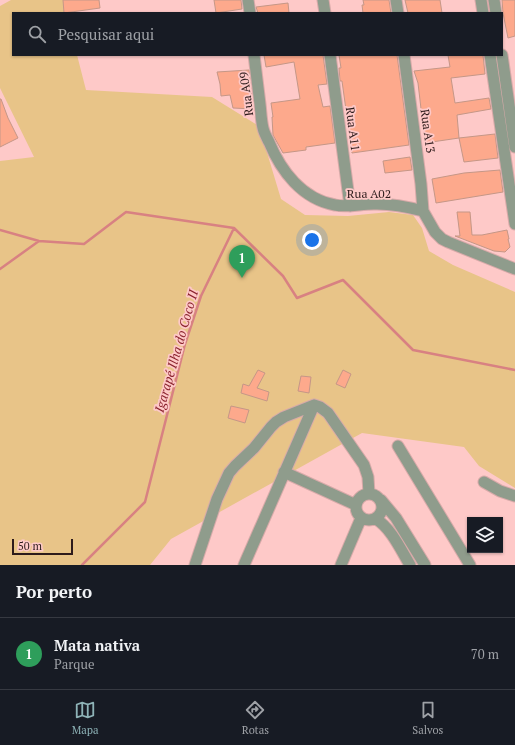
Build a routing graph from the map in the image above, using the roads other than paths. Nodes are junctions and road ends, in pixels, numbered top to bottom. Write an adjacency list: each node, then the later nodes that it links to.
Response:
1 (248, 0): 6 (street)
2 (323, 0): 7 (street)
3 (396, 0): 8 (street)
4 (482, 0): 9 (street)
5 (494, 0): 10 (street)
6 (250, 12)
7 (324, 12)
8 (398, 12)
9 (483, 12)
10 (496, 12)
11 (254, 56): 16 (street, Rua A09)
12 (330, 56): 18 (street, Rua A11)
13 (404, 56): 19 (street, Rua A13)
14 (490, 56): 20 (street)
15 (502, 56): 17 (street)
16 (263, 129): 18 (street, Rua A02)
17 (515, 147)
18 (350, 206): 19 (street, Rua A02)
19 (423, 211): 21 (street)
20 (515, 224)
21 (515, 269)
22 (314, 405): 24 (street); 26 (street); 32 (street)
23 (398, 446): 37 (street)
24 (284, 472): 29 (street); 33 (street)
25 (484, 482): 27 (street)
26 (369, 494): 28 (street); 29 (street)
27 (515, 496)
28 (381, 500): 31 (street); 36 (street)
29 (356, 505): 30 (street)
30 (361, 518): 31 (street); 34 (street)
31 (376, 519): 35 (street)
32 (195, 565)
33 (244, 565)
34 (340, 565)
35 (410, 565)
36 (425, 565)
37 (470, 565)

